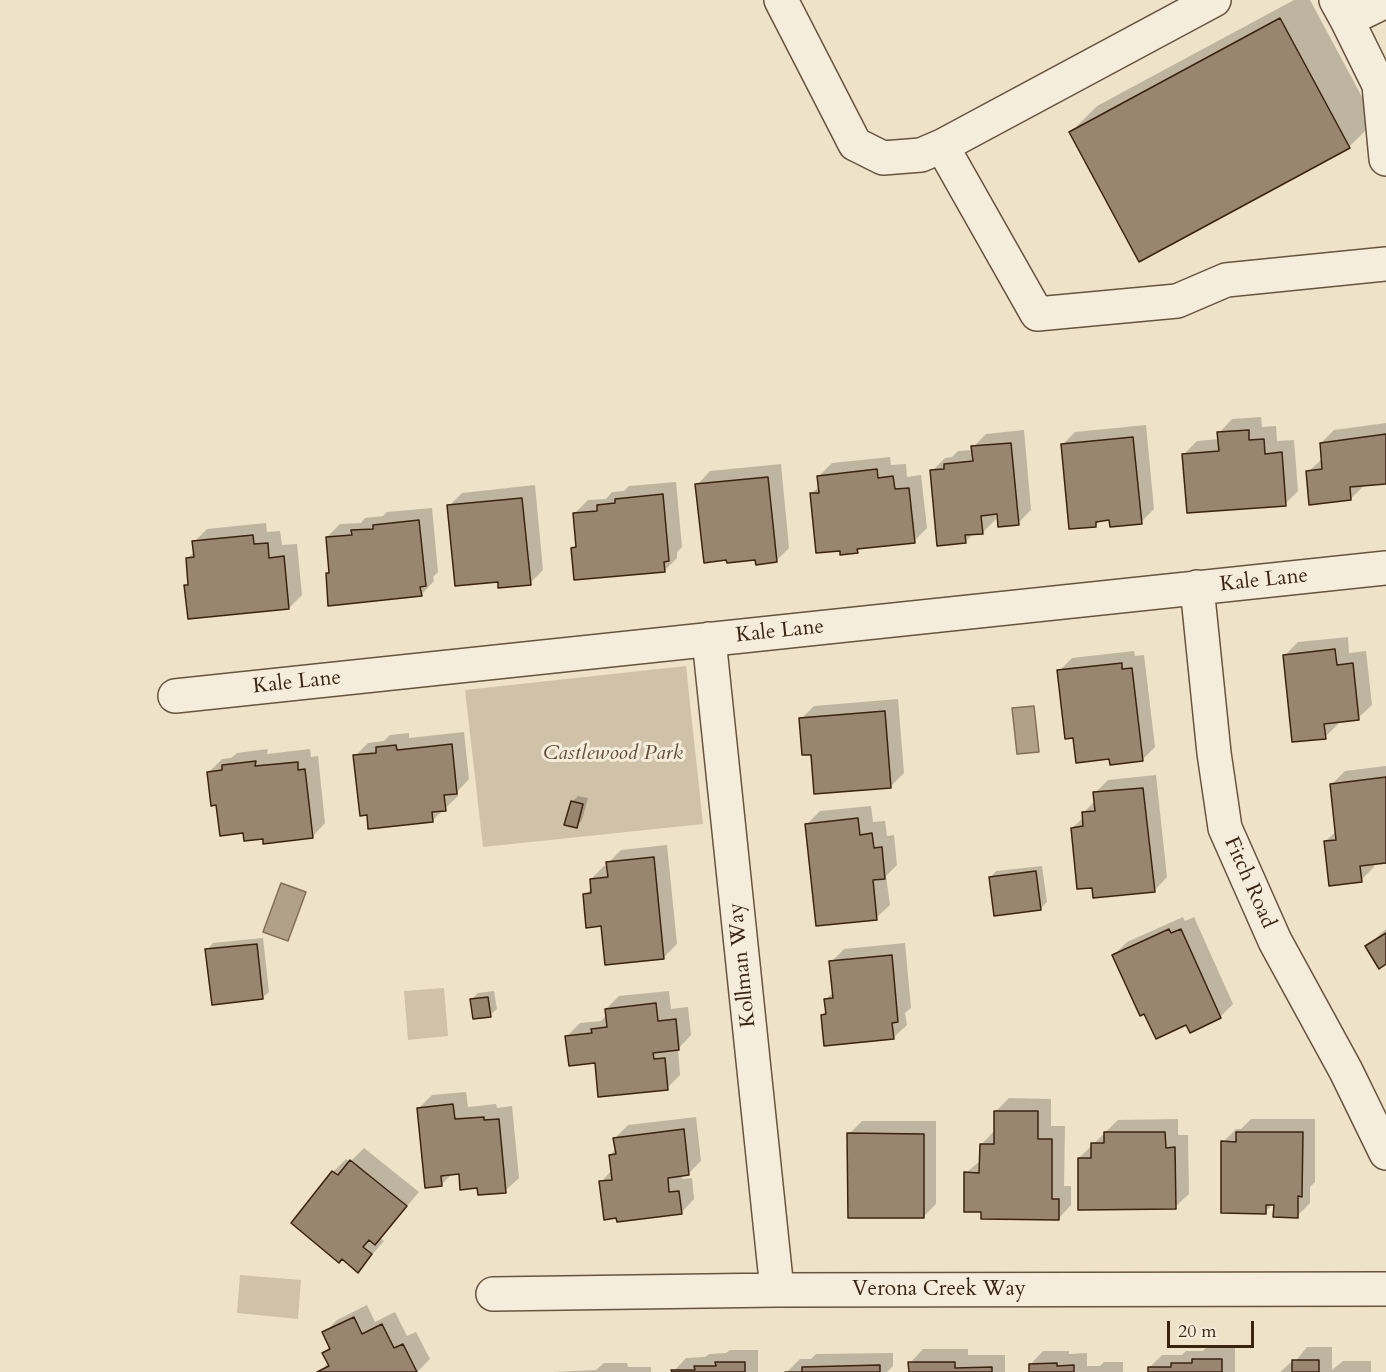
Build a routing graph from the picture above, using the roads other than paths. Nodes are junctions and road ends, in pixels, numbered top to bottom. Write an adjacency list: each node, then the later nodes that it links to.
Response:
1 (781, 0): 5 (street)
2 (1214, 0): 5 (street)
3 (1386, 1): 4 (street)
4 (1342, 10): 6 (street)
5 (942, 146): 7 (street)
6 (1386, 159)
7 (1386, 264)
8 (1386, 568): 9 (street, Kale Lane)
9 (1197, 587): 10 (street, Kale Lane); 12 (street, Fitch Road)
10 (709, 639): 11 (street, Kale Lane); 14 (street, Kollman Way)
11 (175, 696)
12 (1386, 1153)
13 (1386, 1288): 14 (street, Verona Creek Way)
14 (777, 1290): 15 (street, Verona Creek Way)
15 (493, 1294)

